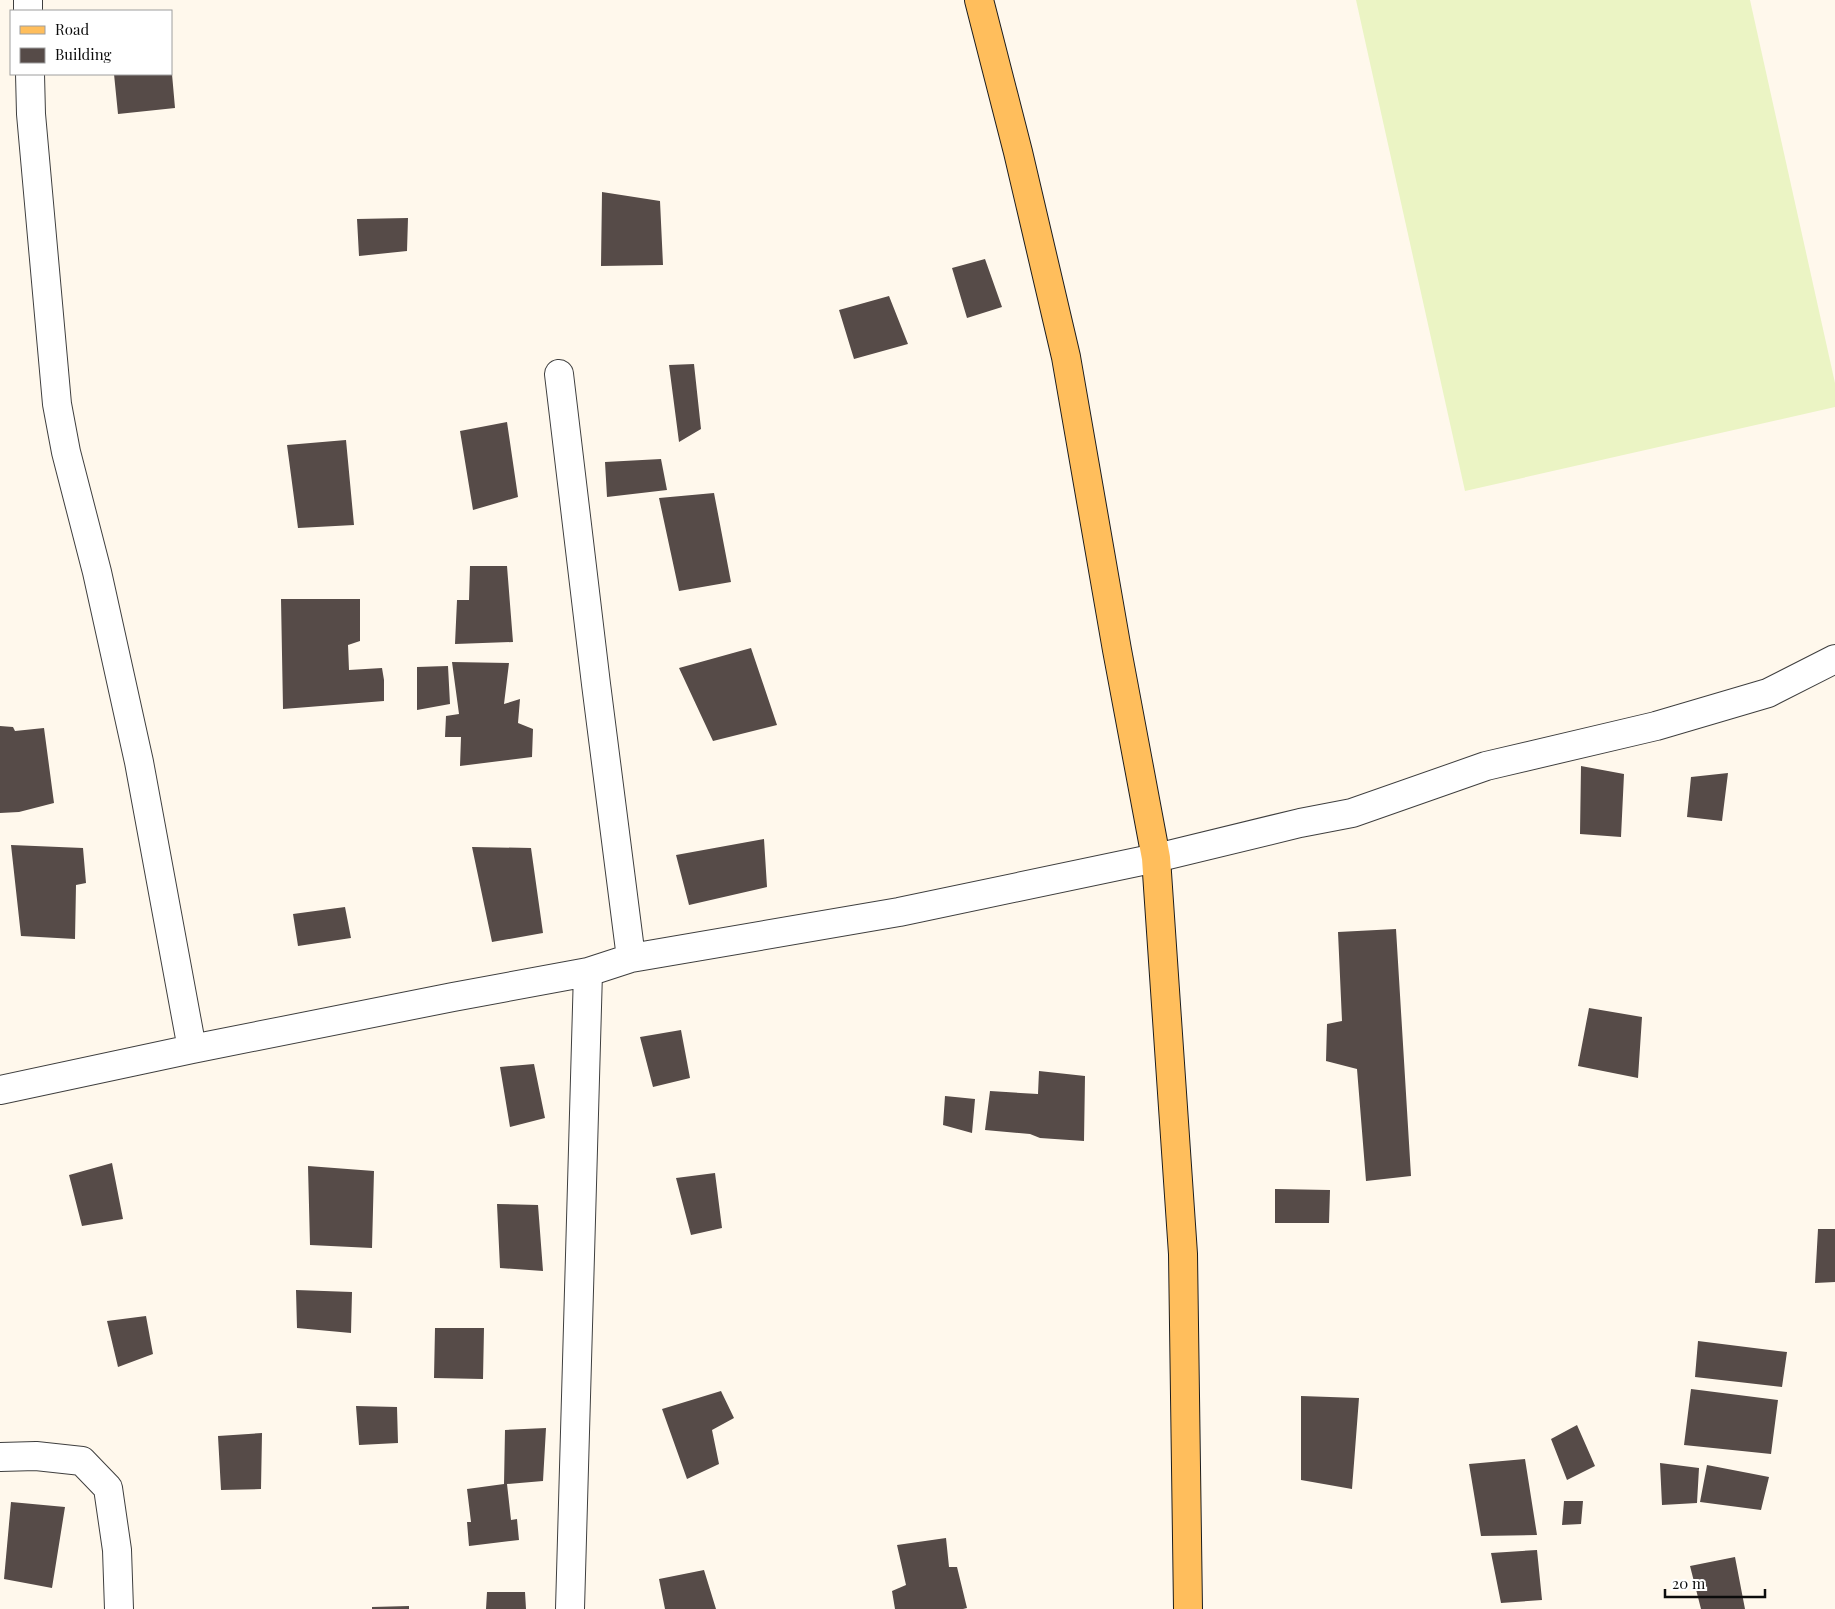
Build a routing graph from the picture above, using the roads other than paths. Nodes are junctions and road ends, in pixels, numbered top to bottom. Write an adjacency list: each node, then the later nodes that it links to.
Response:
1 (979, 0): 5 (main road)
2 (30, 75): 8 (street)
3 (559, 374): 6 (street)
4 (1835, 659): 5 (street)
5 (1156, 858): 6 (street); 13 (main road)
6 (632, 958): 7 (street)
7 (588, 972): 8 (street); 12 (street)
8 (192, 1048): 9 (street)
9 (0, 1090)
10 (0, 1457): 11 (street)
11 (119, 1609)
12 (570, 1609)
13 (1188, 1609)

